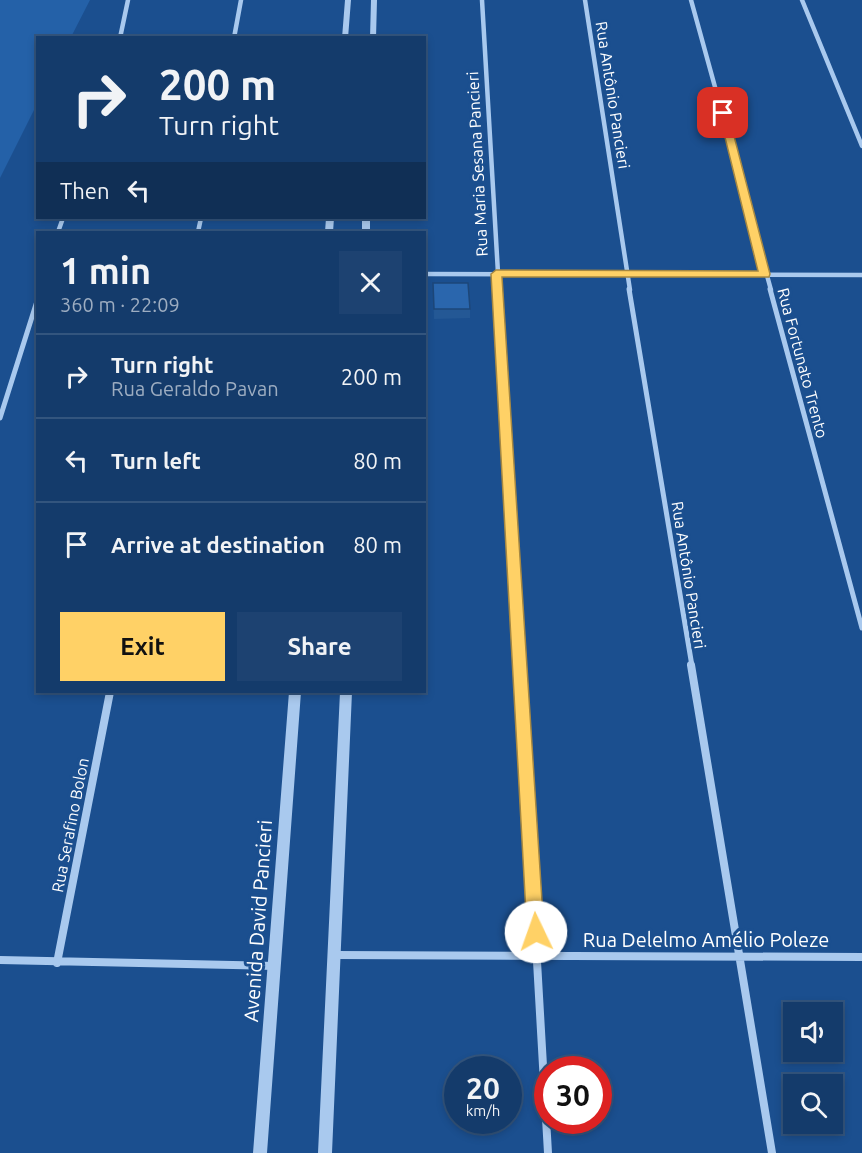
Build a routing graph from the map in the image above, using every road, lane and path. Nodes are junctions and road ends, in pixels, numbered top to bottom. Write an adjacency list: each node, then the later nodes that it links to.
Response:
1 (128, 0): 9 (street)
2 (241, 0): 10 (street)
3 (348, 0): 11 (street)
4 (374, 0): 12 (street)
5 (482, 0): 15 (street, Rua Maria Sesana Pancieri)
6 (585, 0): 16 (street, Rua Antônio Pancieri)
7 (692, 0): 17 (street, Rua Fortunato Trento)
8 (802, 0): 13 (street)
9 (120, 36)
10 (234, 36)
11 (345, 36)
12 (373, 36)
13 (862, 146)
14 (426, 274): 15 (street)
15 (496, 274): 16 (street); 26 (street, Rua Maria Sesana Pancieri)
16 (627, 274): 17 (street); 28 (street, Rua Antônio Pancieri)
17 (765, 274): 18 (street); 21 (street, Rua Fortunato Trento)
18 (862, 275)
19 (36, 303): 20 (street)
20 (0, 418)
21 (862, 628)
22 (110, 693): 30 (street, Rua Serafino Bolon)
23 (295, 693): 31 (street, Avenida David Pancieri)
24 (346, 693): 25 (street)
25 (335, 955): 26 (street, Rua Delelmo Amélio Poleze); 33 (street)
26 (537, 955): 28 (street, Rua Delelmo Amélio Poleze); 34 (street, Rua Maria Sesana Pancieri)
27 (862, 957): 28 (street, Rua Delelmo Amélio Poleze)
28 (738, 958): 35 (street, Rua Antônio Pancieri)
29 (0, 960): 30 (street)
30 (57, 963): 31 (street)
31 (274, 966): 32 (street, Avenida David Pancieri)
32 (260, 1153)
33 (325, 1153)
34 (548, 1153)
35 (772, 1153)

